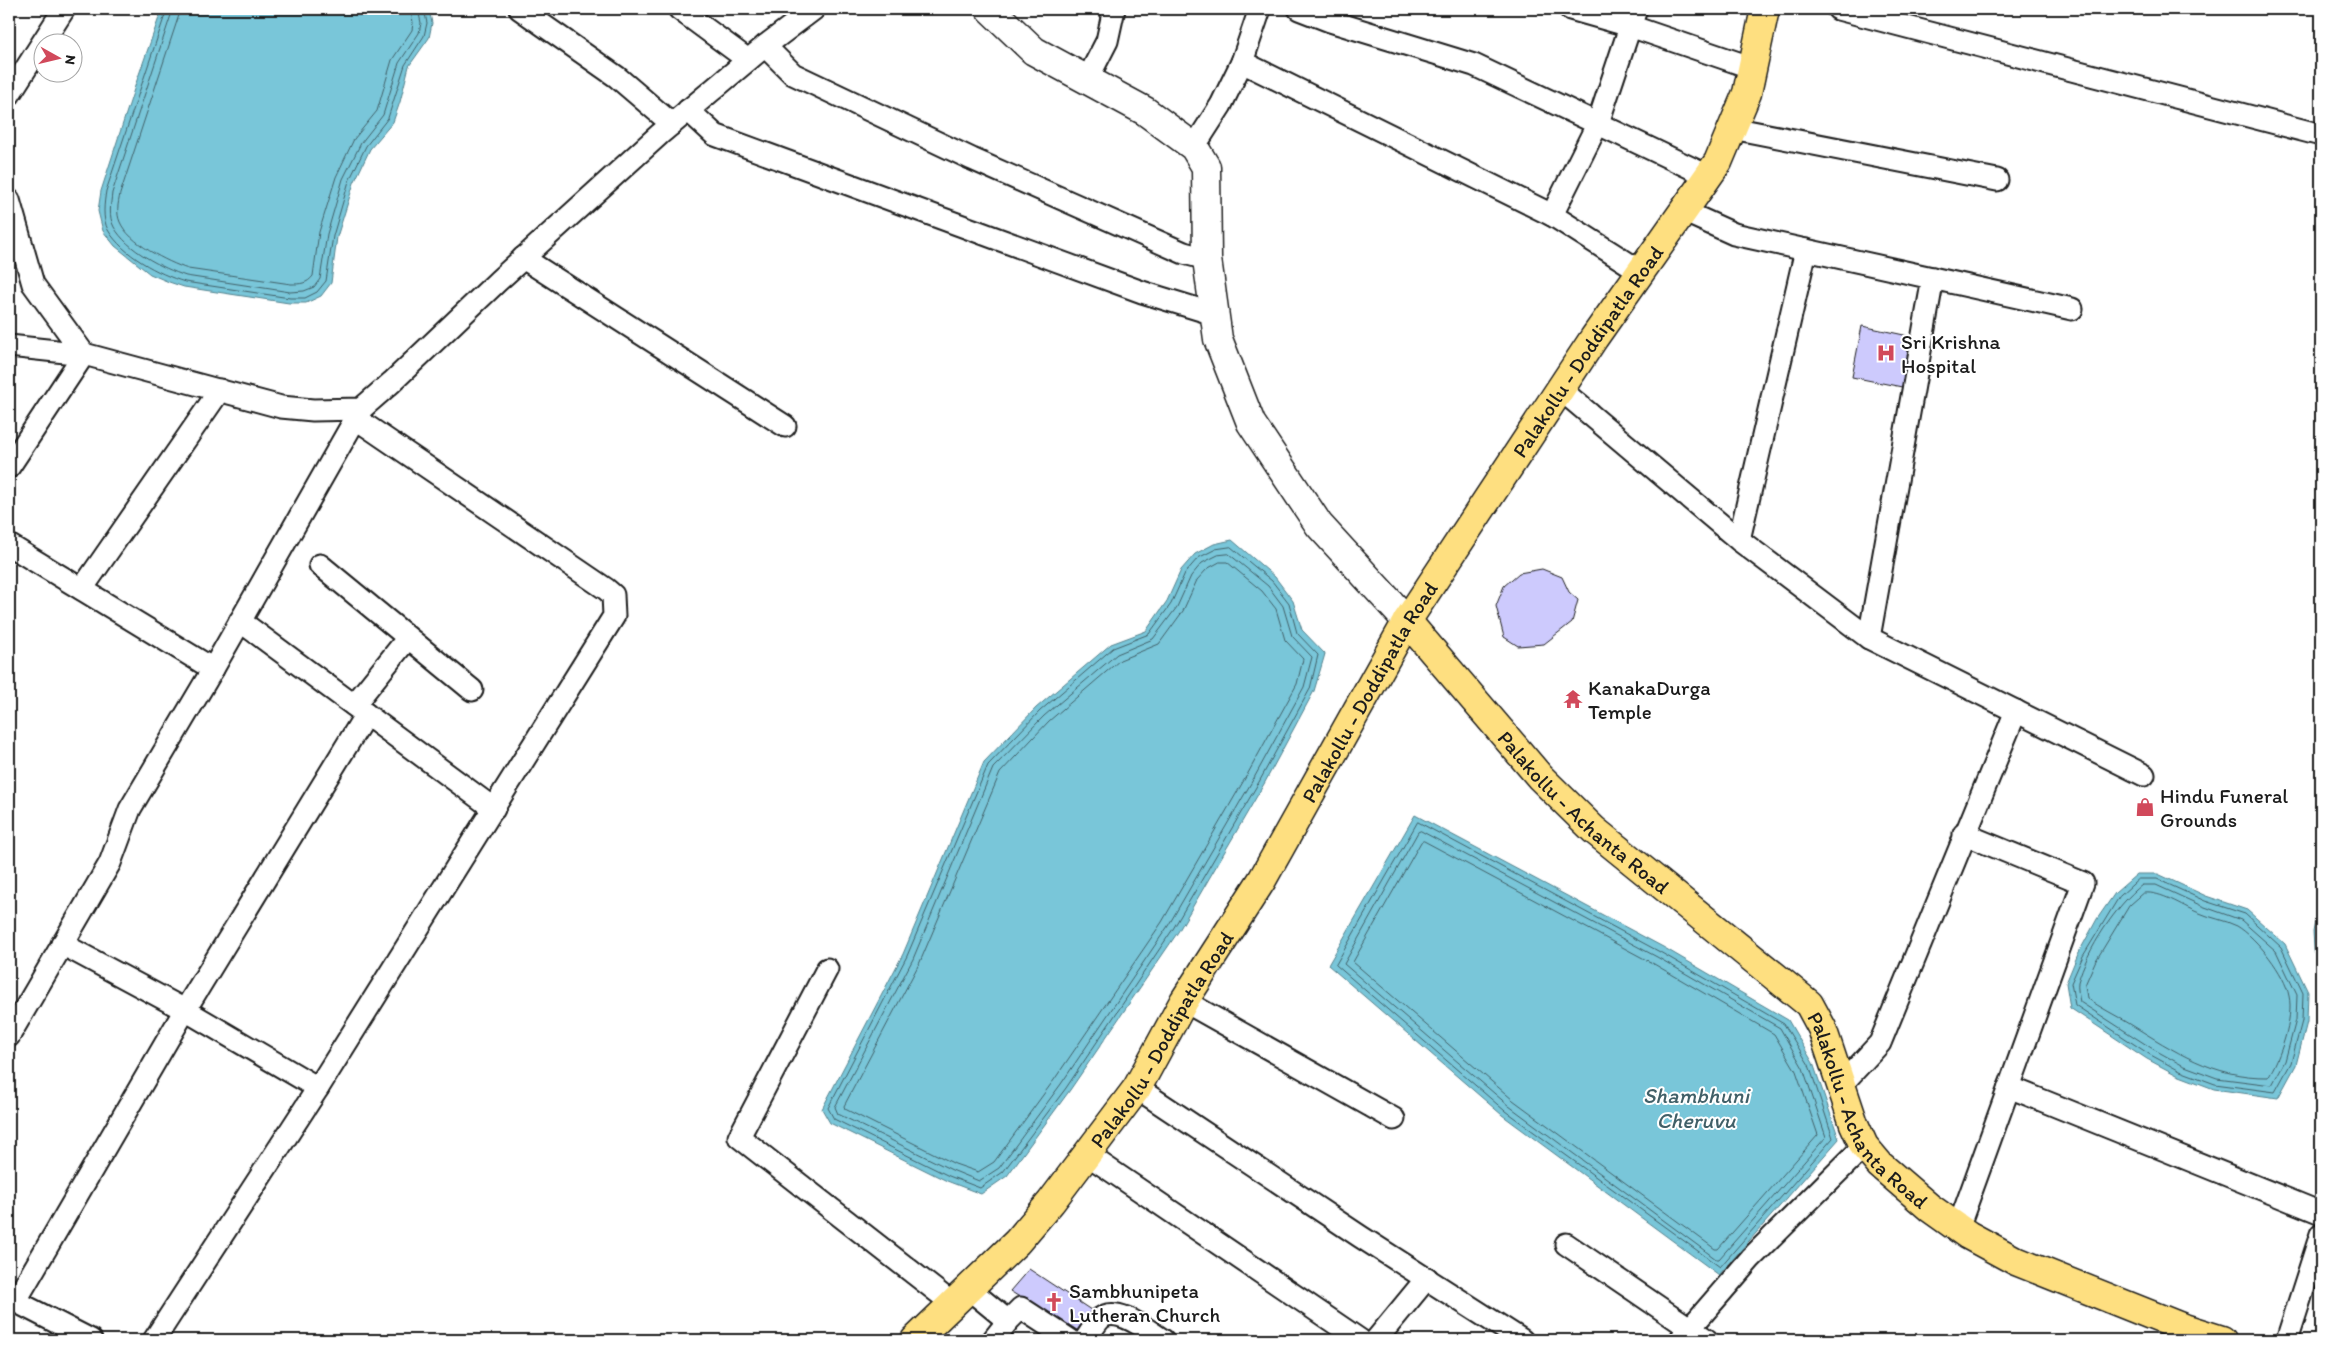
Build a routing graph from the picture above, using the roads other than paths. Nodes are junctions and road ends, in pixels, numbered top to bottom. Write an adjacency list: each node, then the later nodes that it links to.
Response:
1 (64, 9): 18 (street)
2 (520, 9): 21 (street)
3 (679, 9): 14 (street)
4 (814, 9): 13 (street)
5 (990, 9): 17 (street)
6 (1114, 9): 17 (street)
7 (1260, 9): 15 (street)
8 (1299, 9): 20 (street)
9 (1570, 9): 12 (street)
10 (1765, 9): 16 (main road, Palakollu - Doddipatla Road)
11 (1838, 9): 23 (street)
12 (1633, 18): 16 (street); 20 (street)
13 (765, 46): 14 (street); 32 (street)
14 (748, 60): 19 (street)
15 (1242, 62): 24 (street); 29 (street)
16 (1753, 68): 22 (main road, Palakollu - Doddipatla Road)
17 (1087, 80): 24 (street)
18 (9, 95)
19 (688, 110): 21 (street); 36 (street)
20 (1598, 123): 25 (street); 29 (street)
21 (672, 124): 31 (street)
22 (1732, 128): 25 (main road, Palakollu - Doddipatla Road); 26 (street)
23 (2321, 135)
24 (1194, 147): 32 (street)
25 (1708, 176): 28 (main road, Palakollu - Doddipatla Road)
26 (1997, 180)
27 (9, 200): 38 (street)
28 (1683, 211): 30 (street); 33 (main road, Palakollu - Doddipatla Road)
29 (1552, 215): 33 (street)
30 (1806, 250): 34 (street); 44 (street)
31 (523, 258): 41 (street); 42 (street)
32 (1207, 259): 36 (street)
33 (1640, 271): 39 (main road, Palakollu - Doddipatla Road)
34 (1933, 278): 35 (street); 50 (street)
35 (2072, 310)
36 (1214, 314): 49 (street)
37 (9, 346): 38 (street)
38 (84, 354): 40 (street); 43 (street)
39 (1560, 389): 44 (street); 49 (main road, Palakollu - Doddipatla Road)
40 (220, 390): 41 (street); 47 (street)
41 (358, 414): 48 (street); 57 (street)
42 (785, 426)
43 (9, 467)
44 (1739, 540): 50 (street)
45 (9, 545): 47 (street)
46 (320, 565): 51 (street)
47 (82, 589): 52 (street)
48 (240, 621): 52 (street); 54 (street)
49 (1407, 621): 61 (main road, Palakollu - Doddipatla Road); 64 (main road, Palakollu - Achanta Road)
50 (1869, 638): 55 (street)
51 (408, 639): 53 (street); 54 (street)
52 (213, 669): 59 (street)
53 (472, 690)
54 (360, 710): 57 (street); 62 (street)
55 (2016, 712): 56 (street); 58 (street)
56 (2144, 775)
57 (494, 809): 66 (street)
58 (1964, 834): 64 (street); 65 (street)
59 (62, 944): 62 (street); 63 (street)
60 (827, 969): 76 (street)
61 (1184, 1001): 67 (main road, Palakollu - Doddipatla Road); 68 (street)
62 (185, 1010): 66 (street); 77 (street)
63 (9, 1036)
64 (1841, 1085): 69 (main road, Palakollu - Achanta Road)
65 (2009, 1087): 71 (street); 72 (street)
66 (318, 1088): 82 (street)
67 (1137, 1088): 70 (main road, Palakollu - Doddipatla Road); 75 (street)
68 (1394, 1119)
69 (1864, 1146): 72 (main road, Palakollu - Achanta Road); 80 (street)
70 (1088, 1155): 76 (main road, Palakollu - Doddipatla Road); 88 (street)
71 (2321, 1213)
72 (1958, 1228): 79 (main road, Palakollu - Achanta Road)
73 (2321, 1234): 93 (street)
74 (1566, 1244): 80 (street)
75 (1427, 1278): 89 (street); 90 (street)
76 (961, 1296): 78 (street); 83 (main road, Palakollu - Doddipatla Road)
77 (12, 1300): 81 (street)
78 (1008, 1321): 84 (street); 85 (street)
79 (2179, 1333): 92 (main road, Palakollu - Achanta Road)
80 (1684, 1335): 91 (street)
81 (91, 1340)
82 (154, 1340)
83 (915, 1340)
84 (993, 1340)
85 (1070, 1340)
86 (1085, 1340): 87 (street)
87 (1163, 1340)
88 (1360, 1340)
89 (1376, 1340)
90 (1522, 1340)
91 (1707, 1340)
92 (2222, 1340)
93 (2286, 1340)

